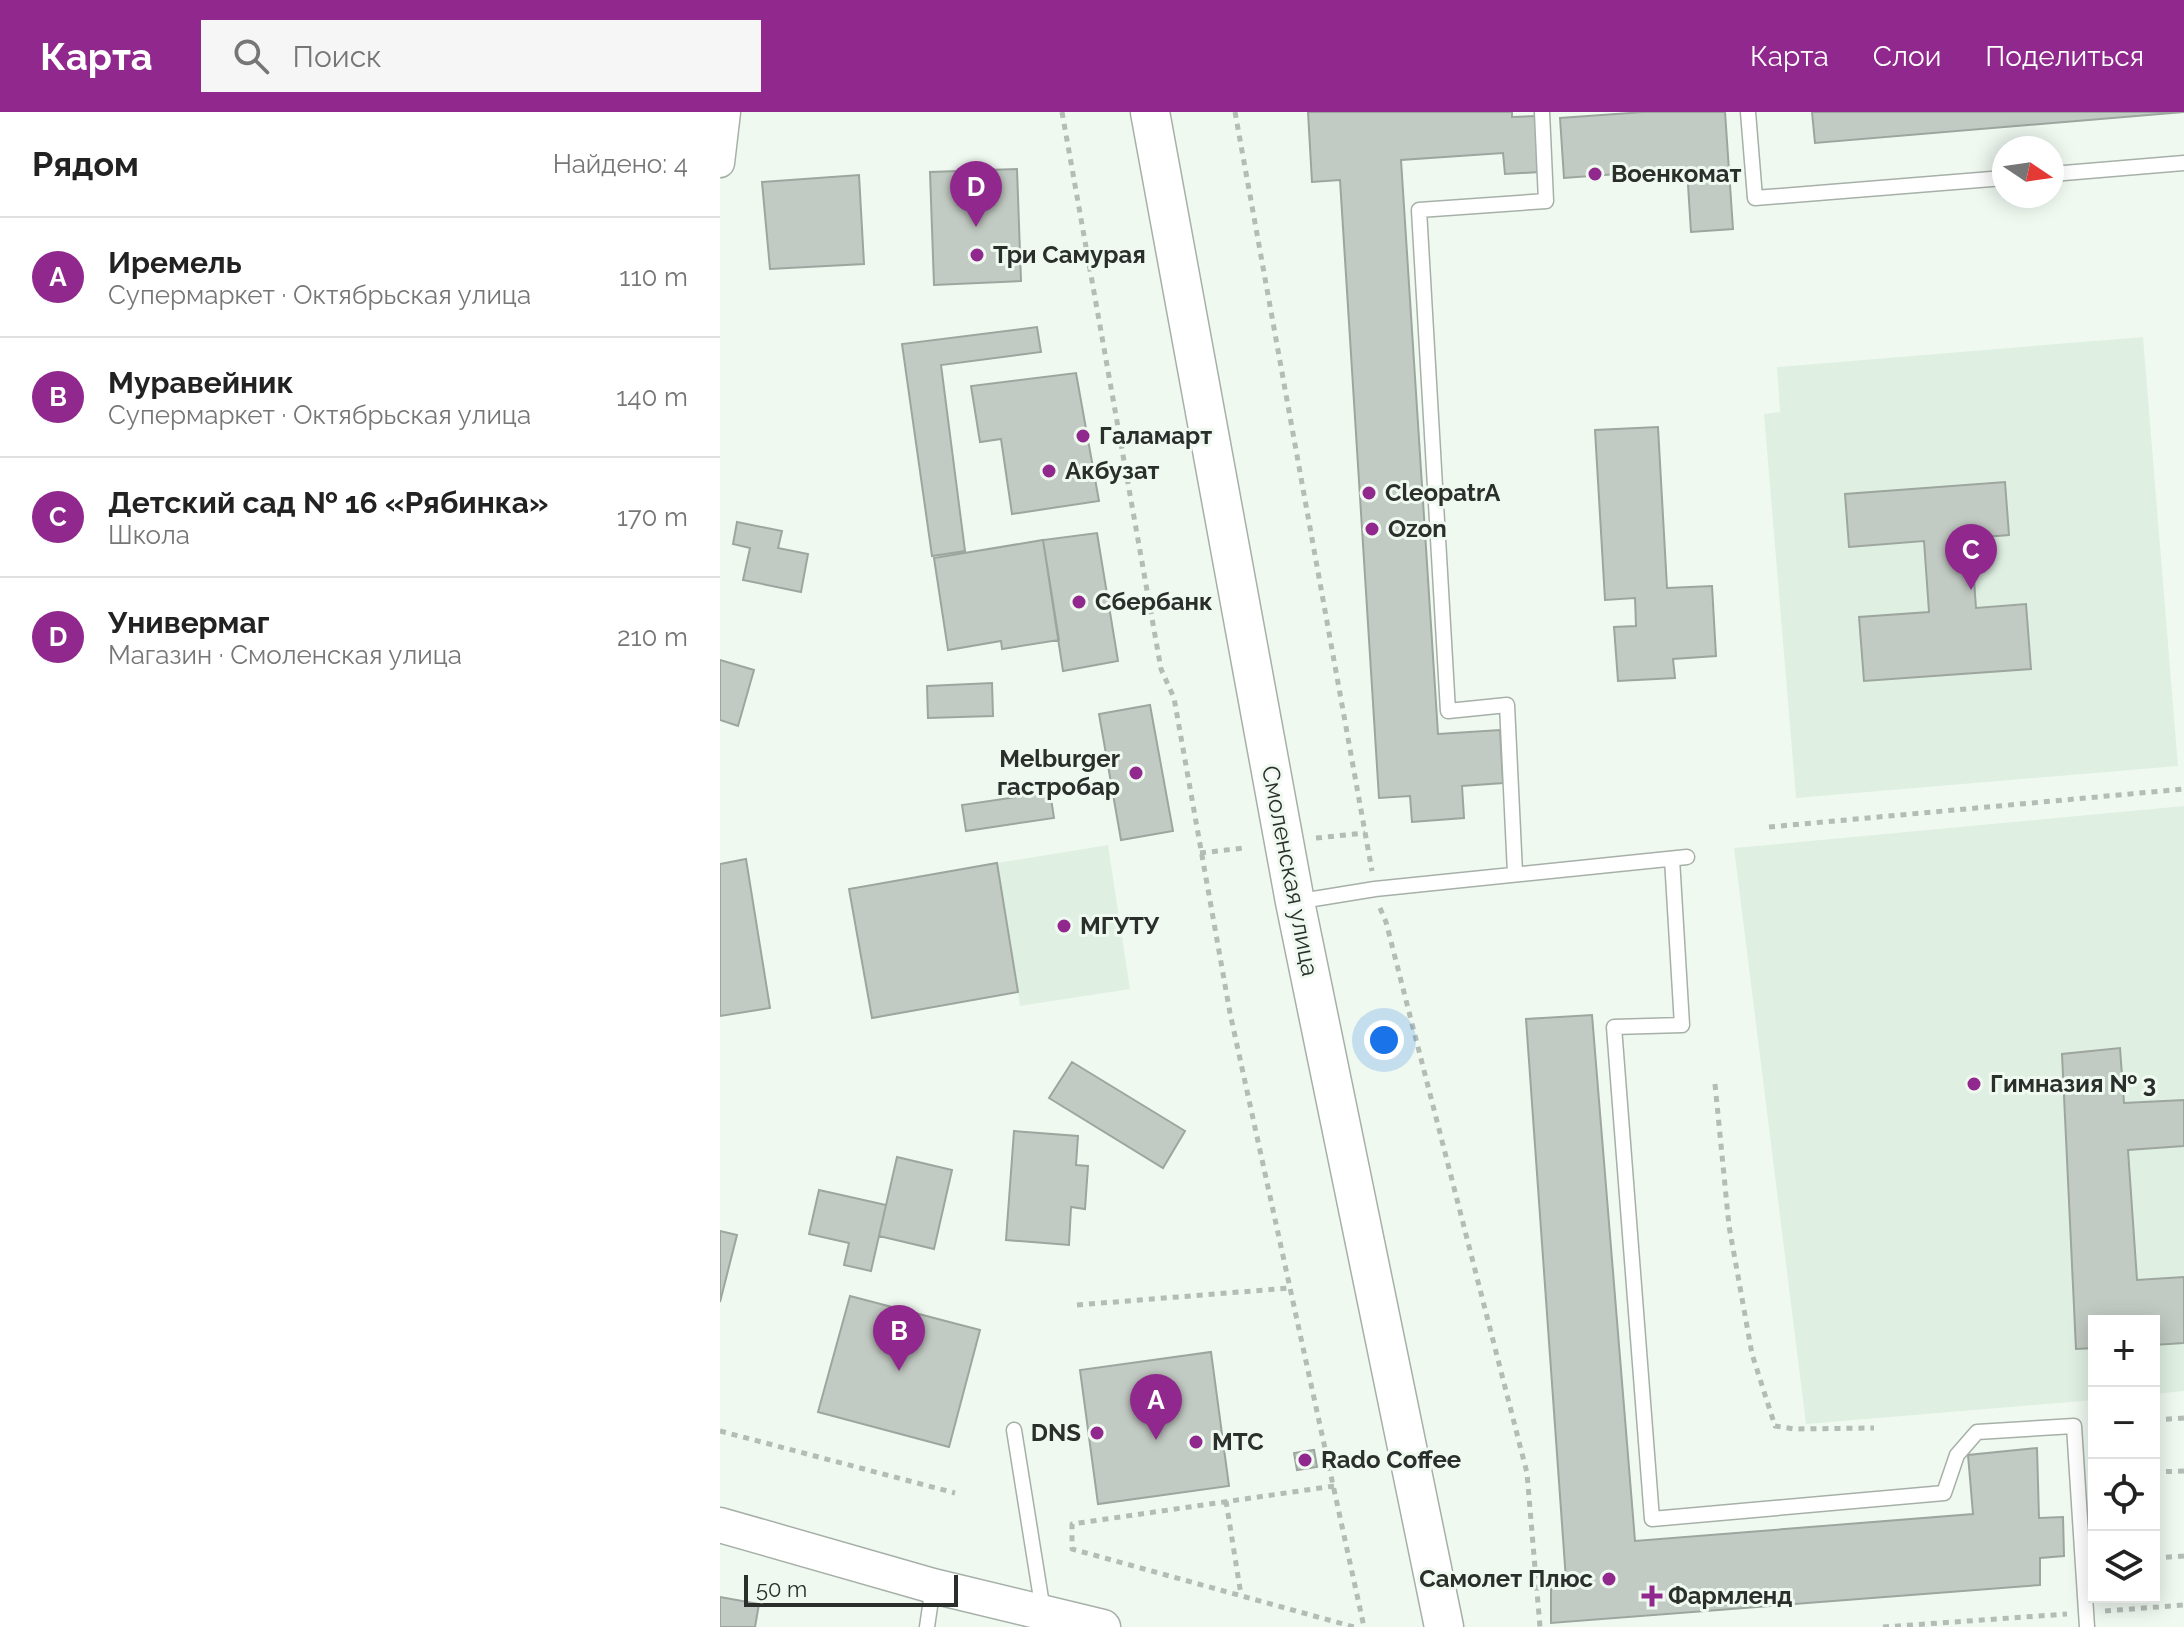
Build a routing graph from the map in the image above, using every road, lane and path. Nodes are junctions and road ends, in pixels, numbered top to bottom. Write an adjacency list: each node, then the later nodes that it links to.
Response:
1 (726, 112): 7 (street)
2 (1062, 112): 16 (path)
3 (1150, 112): 19 (main road, Смоленская улица)
4 (1235, 112): 13 (path)
5 (1542, 112): 18 (lane)
6 (1748, 112): 10 (lane)
7 (720, 163)
8 (2184, 163): 9 (lane)
9 (2064, 173)
10 (1992, 179)
11 (2184, 789): 12 (path)
12 (1769, 827)
13 (1365, 833): 14 (path); 17 (path)
14 (1316, 838)
15 (1244, 848): 16 (path)
16 (1200, 853): 22 (path)
17 (1371, 865)
18 (1515, 873): 19 (lane); 41 (lane)
19 (1295, 902): 46 (main road, Смоленская улица)
20 (1378, 903): 47 (path)
21 (1715, 1084): 26 (path)
22 (1290, 1288): 23 (path); 31 (path)
23 (1077, 1305)
24 (2184, 1418): 25 (path)
25 (2160, 1420)
26 (1874, 1428)
27 (1014, 1430): 40 (lane)
28 (720, 1431): 32 (path)
29 (2184, 1471): 30 (path)
30 (2160, 1472)
31 (1334, 1486): 33 (path); 45 (path)
32 (955, 1493)
33 (1226, 1501): 38 (path); 38 (path)
34 (720, 1525): 37 (street)
35 (2184, 1556): 36 (path)
36 (2160, 1558)
37 (933, 1586): 40 (street); 42 (lane)
38 (1241, 1596): 44 (path)
39 (2184, 1605): 41 (path)
40 (1044, 1613): 43 (street)
41 (2087, 1620): 48 (path)
42 (927, 1627)
43 (1103, 1627)
44 (1354, 1627)
45 (1364, 1627)
46 (1444, 1627)
47 (1540, 1627)
48 (1883, 1627)

